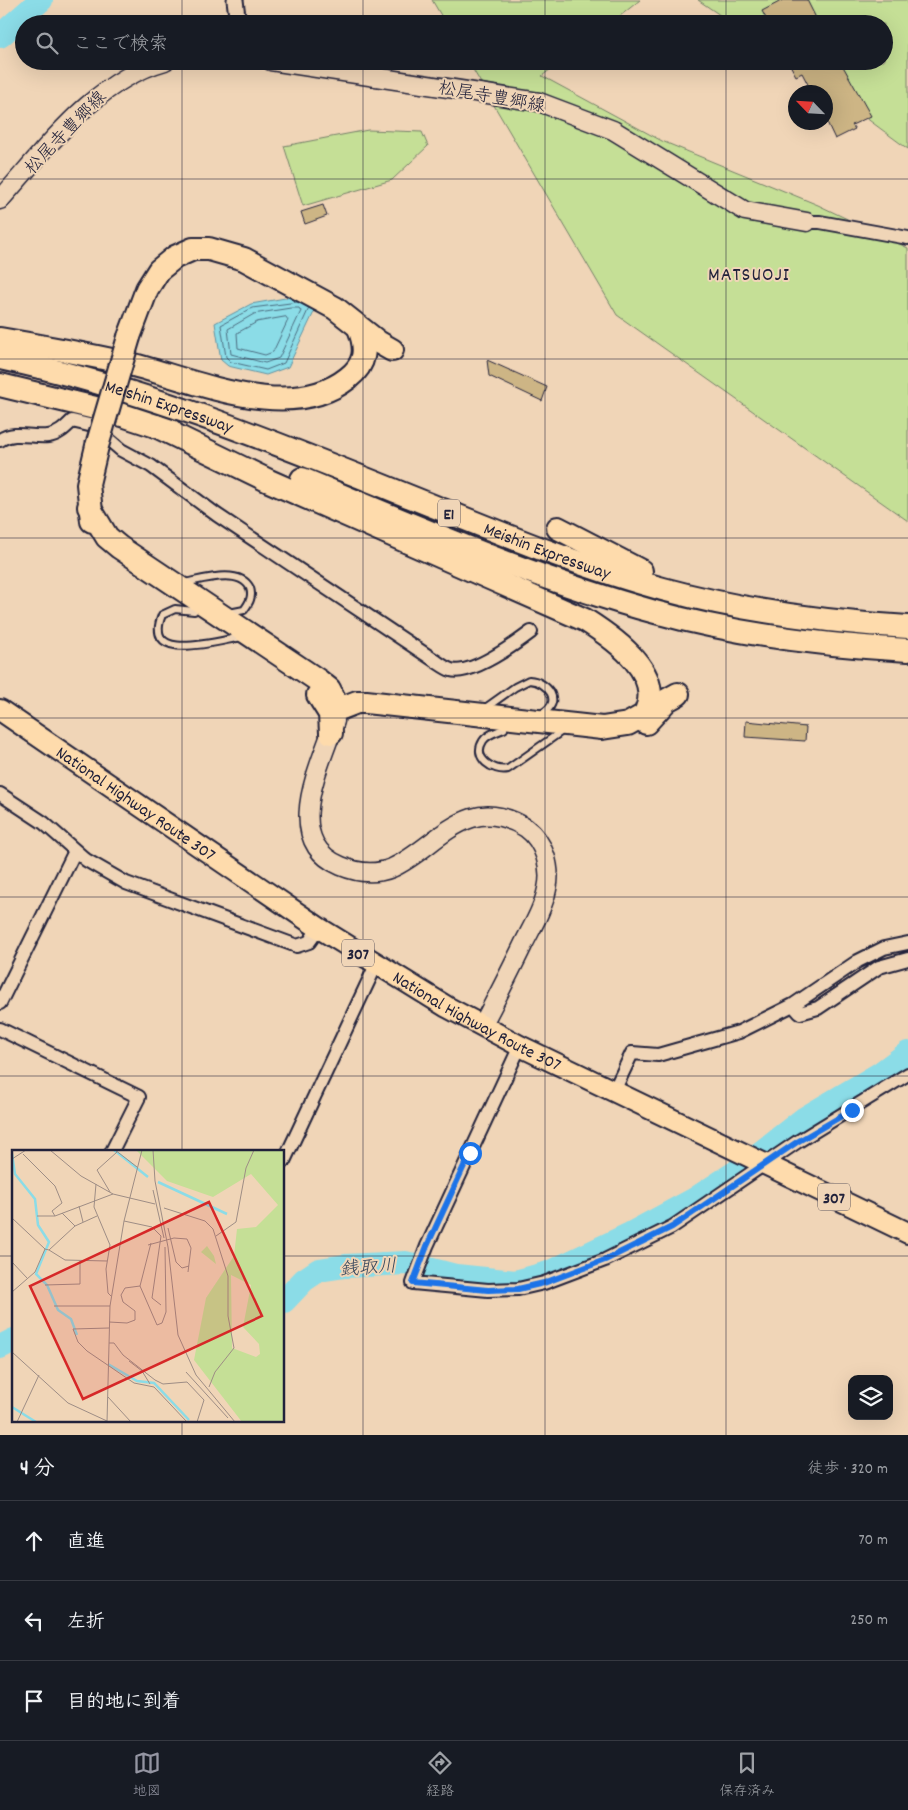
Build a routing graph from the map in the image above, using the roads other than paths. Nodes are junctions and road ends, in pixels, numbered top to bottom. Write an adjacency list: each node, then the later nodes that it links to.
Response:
1 (235, 0): 2 (street)
2 (237, 15)
3 (141, 70): 5 (main road, 松尾寺豊郷線)
4 (330, 70): 6 (main road, 松尾寺豊郷線)
5 (0, 200)
6 (806, 222): 7 (street)
7 (908, 238)
8 (359, 328): 9 (highway); 10 (highway); 15 (highway, bridge)
9 (0, 339)
10 (392, 350)
11 (0, 358): 18 (highway, Meishin Expressway / E1)
12 (0, 385): 13 (highway, Meishin Expressway / E1)
13 (156, 426): 24 (highway, Meishin Expressway / E1); 31 (highway)
14 (0, 440): 22 (street)
15 (89, 507): 17 (highway); 19 (highway)
16 (558, 528): 18 (highway)
17 (170, 585): 20 (highway); 20 (lane)
18 (711, 601): 21 (highway, Meishin Expressway / E1)
19 (194, 611): 23 (highway); 23 (lane)
20 (217, 613): 23 (highway)
21 (908, 627)
22 (530, 632)
23 (243, 637): 26 (highway); 32 (highway)
24 (908, 650)
25 (678, 694): 31 (highway)
26 (339, 709): 28 (highway); 32 (main road)
27 (0, 710): 35 (highway, National Highway Route 307 / 307)
28 (475, 717): 29 (highway); 29 (lane)
29 (529, 720): 31 (highway)
30 (504, 729): 31 (highway); 31 (lane); 32 (highway)
31 (563, 730)
32 (331, 733): 41 (main road)
33 (0, 794): 34 (street)
34 (75, 851): 35 (street); 39 (street)
35 (318, 928): 38 (highway, National Highway Route 307 / 307)
36 (908, 943): 40 (street)
37 (908, 959): 40 (street)
38 (376, 965): 41 (highway, National Highway Route 307 / 307); 47 (street)
39 (0, 1003)
40 (792, 1005): 45 (street)
41 (482, 1026): 43 (highway, National Highway Route 307 / 307)
42 (0, 1029): 46 (street)
43 (520, 1046): 45 (highway, National Highway Route 307 / 307); 48 (street)
44 (908, 1074): 48 (street)
45 (614, 1091): 48 (highway, National Highway Route 307 / 307)
46 (112, 1150)
47 (285, 1159)
48 (764, 1163): 49 (highway, National Highway Route 307 / 307)
49 (908, 1232)

